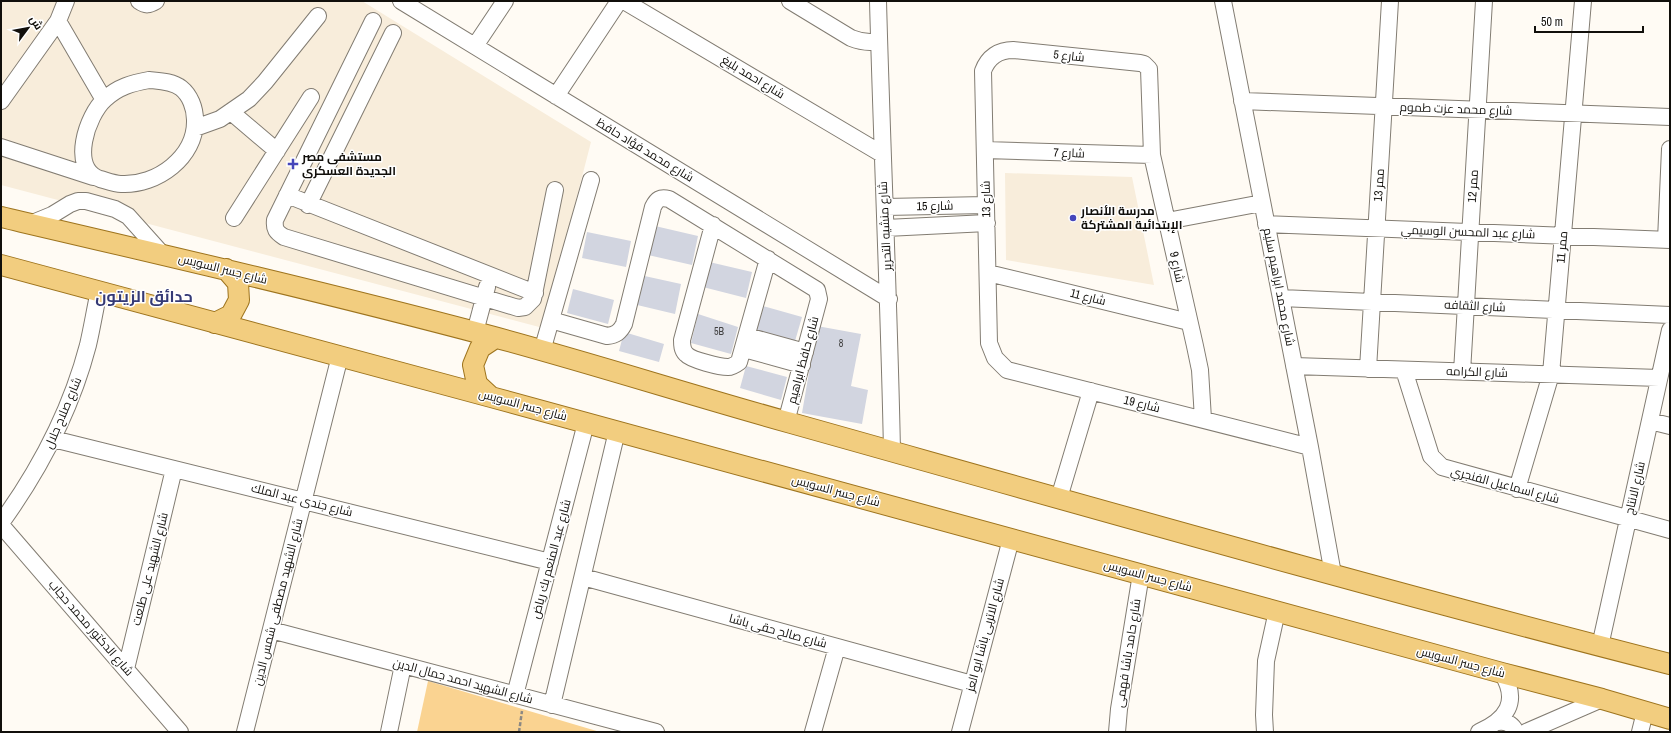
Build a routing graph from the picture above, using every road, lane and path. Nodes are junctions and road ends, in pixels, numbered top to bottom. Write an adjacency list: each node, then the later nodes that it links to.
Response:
1 (66, 1): 15 (street)
2 (140, 1): 3 (street)
3 (156, 1)
4 (401, 1): 19 (street, شارع محمد فؤاد حافظ)
5 (505, 1): 19 (street)
6 (619, 1): 22 (street)
7 (624, 1): 37 (street, شارع احمد بليغ)
8 (790, 1): 18 (street)
9 (878, 1): 18 (street, شارع منشيه التحرير)
10 (1223, 1): 26 (street, شارع محمد ابراهيم سليم)
11 (1390, 1): 27 (street, ممر 13)
12 (1484, 1): 28 (street, ممر 12)
13 (1583, 1): 30 (street, ممر 11)
14 (318, 16): 29 (street)
15 (58, 20): 24 (street); 25 (street)
16 (373, 21): 43 (street)
17 (393, 34): 46 (street)
18 (879, 42): 37 (street, شارع منشيه التحرير)
19 (475, 46): 22 (street, شارع محمد فؤاد حافظ)
20 (991, 57): 21 (street, شارع 5); 35 (street, شارع 13)
21 (1148, 67): 38 (street, شارع 9)
22 (556, 96): 72 (street, شارع محمد فؤاد حافظ)
23 (311, 97): 36 (street)
24 (104, 100): 32 (street); 39 (street)
25 (1, 101)
26 (1242, 101): 27 (street, شارع محمد عزت طموم); 44 (street, شارع محمد ابراهيم سليم)
27 (1384, 107): 28 (street, شارع محمد عزت طموم); 58 (street, ممر 13)
28 (1478, 110): 30 (street, شارع محمد عزت طموم); 59 (street, ممر 12)
29 (231, 112): 32 (street); 36 (street)
30 (1573, 113): 31 (street, شارع محمد عزت طموم); 60 (street, ممر 11)
31 (1670, 117)
32 (195, 128): 41 (street)
33 (1, 147): 39 (street)
34 (1670, 149): 61 (street)
35 (985, 150): 38 (street, شارع 7); 47 (street, شارع 13)
36 (277, 151): 51 (street)
37 (882, 154): 48 (street, شارع منشيه التحرير)
38 (1152, 155): 52 (street, شارع 9)
39 (98, 178): 41 (street); 45 (street)
40 (591, 180): 77 (street)
41 (121, 184): 49 (street)
42 (556, 190): 69 (street)
43 (287, 195): 46 (street); 70 (street)
44 (1262, 203): 52 (street); 55 (street, شارع محمد ابراهيم سليم)
45 (96, 204): 49 (street); 54 (street)
46 (308, 205): 67 (street)
47 (986, 205): 48 (street, شارع 15); 53 (street, شارع 13)
48 (885, 207): 57 (street, شارع منشيه التحرير)
49 (115, 209): 62 (street)
50 (1, 217): 54 (main road, شارع جسر السويس)
51 (234, 218)
52 (1167, 220): 78 (street, شارع 9)
53 (987, 223): 57 (street); 66 (street, شارع 13)
54 (30, 224): 62 (main road, شارع جسر السويس)
55 (1266, 224): 58 (street, شارع عبد المحسن الوسيمي); 71 (street, شارع محمد ابراهيم سليم)
56 (712, 225): 63 (street); 77 (street); 84 (street)
57 (886, 228): 72 (street, شارع منشيه التحرير)
58 (1376, 228): 59 (street, شارع عبد المحسن الوسيمي); 73 (street, ممر 13)
59 (1470, 232): 60 (street, شارع عبد المحسن الوسيمي); 74 (street, ممر 12)
60 (1562, 236): 61 (street, شارع عبد المحسن الوسيمي); 75 (street, ممر 11)
61 (1668, 240)
62 (162, 255): 65 (main road, شارع جسر السويس)
63 (768, 259): 84 (street); 87 (street, شارع حافظ ابراهيم)
64 (1, 265): 68 (main road, شارع جسر السويس)
65 (226, 269): 79 (main road); 81 (main road, شارع جسر السويس)
66 (988, 273): 78 (street, شارع 11); 83 (street, شارع 13)
67 (490, 276): 69 (street); 70 (street)
68 (99, 291): 79 (main road, شارع جسر السويس); 102 (street, شارع صلاح جلال)
69 (535, 293): 70 (street)
70 (484, 298): 81 (street)
71 (1281, 298): 73 (street, شارع الثقافه); 88 (street, شارع محمد ابراهيم سليم)
72 (889, 299): 104 (street, شارع منشيه التحرير)
73 (1372, 302): 74 (street, شارع الثقافه); 89 (street, ممر 13)
74 (1466, 306): 75 (street, شارع الثقافه); 91 (street, ممر 12)
75 (1556, 310): 76 (street, شارع الثقافه); 92 (street, ممر 11)
76 (1670, 315)
77 (550, 320): 85 (street)
78 (1189, 322): 96 (street, شارع 9)
79 (215, 323): 86 (main road, شارع جسر السويس)
80 (1670, 330): 93 (street, شارع الانتاج)
81 (475, 332): 82 (main road, شارع جسر السويس)
82 (495, 338): 85 (main road, شارع جسر السويس); 95 (main road)
83 (989, 342): 94 (street, شارع 19)
84 (746, 343): 87 (street)
85 (542, 351): 98 (main road, شارع جسر السويس)
86 (340, 356): 95 (main road, شارع جسر السويس); 108 (street, شارع الشهيد مصطفى شمس الدين)
87 (803, 359): 98 (street, شارع حافظ ابراهيم)
88 (1294, 366): 89 (street, شارع الكرامه); 103 (street, شارع محمد ابراهيم سليم)
89 (1368, 369): 90 (street, شارع الكرامه)
90 (1404, 370): 91 (street, شارع الكرامه); 106 (street, شارع اسماعيل الفنجري)
91 (1462, 372): 92 (street, شارع الكرامه)
92 (1550, 374): 93 (street, شارع الكرامه); 106 (street, ممر 11)
93 (1659, 378): 97 (street, شارع الانتاج)
94 (1091, 391): 96 (street, شارع 19); 107 (street)
95 (491, 397): 99 (main road, شارع جسر السويس)
96 (1203, 419): 103 (street, شارع 19)
97 (1650, 421): 100 (street); 109 (street, شارع الانتاج)
98 (786, 422): 104 (main road, شارع جسر السويس)
99 (586, 423): 101 (main road, شارع جسر السويس); 113 (street, شارع عبد المنعم بك رياض)
100 (1670, 426)
101 (618, 431): 112 (main road, شارع جسر السويس); 116 (street)
102 (53, 439): 105 (street, شارع جندى عبد الملك); 110 (street, شارع صلاح جلال)
103 (1310, 447): 115 (street, شارع محمد ابراهيم سليم)
104 (892, 451): 107 (main road, شارع جسر السويس)
105 (174, 469): 108 (street, شارع جندى عبد الملك); 123 (street, شارع الشهيد على طلعت)
106 (1517, 489): 109 (street, شارع اسماعيل الفنجري)
107 (1059, 498): 115 (main road, شارع جسر السويس)
108 (303, 501): 113 (street, شارع جندى عبد الملك); 118 (street, شارع الشهيد مصطفى شمس الدين)
109 (1628, 519): 111 (street, شارع اسماعيل الفنجري); 119 (street, شارع الانتاج)
110 (1, 524): 123 (street, شارع الدكتور محمد حجاب)
111 (1670, 530)
112 (1011, 539): 114 (main road, شارع جسر السويس); 125 (street, شارع الاتربى باشا ابو العز)
113 (550, 562): 126 (street, شارع عبد المنعم بك رياض)
114 (1141, 574): 117 (main road, شارع جسر السويس); 139 (street, شارع حامد باشا فهمى)
115 (1333, 574): 119 (main road, شارع جسر السويس)
116 (583, 577): 120 (street, شارع صالح حقى باشا); 128 (street)
117 (1277, 611): 124 (main road, شارع جسر السويس); 140 (street)
118 (271, 630): 122 (street, شارع الشهيد احمد جمال الدين); 133 (street, شارع الشهيد مصطفى شمس الدين)
119 (1600, 646): 121 (main road, شارع جسر السويس)
120 (837, 647): 125 (street, شارع صالح حقى باشا); 137 (street)
121 (1670, 664)
122 (403, 665): 126 (street, شارع الشهيد احمد جمال الدين); 134 (street)
123 (126, 669): 132 (street, شارع الدكتور محمد حجاب)
124 (1502, 673): 127 (main road, شارع جسر السويس); 131 (street)
125 (972, 684): 138 (street, شارع الاتربى باشا ابو العز)
126 (519, 696): 128 (street, شارع الشهيد احمد جمال الدين); 135 (path)
127 (1602, 699): 129 (main road, شارع جسر السويس); 143 (street)
128 (552, 704): 136 (street, شارع الشهيد احمد جمال الدين)
129 (1645, 712): 130 (main road, شارع جسر السويس); 144 (street)
130 (1670, 719)
131 (1498, 722): 141 (street); 142 (street)
132 (180, 732)
133 (245, 732)
134 (389, 732)
135 (519, 732)
136 (655, 732)
137 (814, 732)
138 (960, 732)
139 (1117, 732)
140 (1266, 732)
141 (1479, 732)
142 (1516, 732)
143 (1526, 732)
144 (1640, 732)

